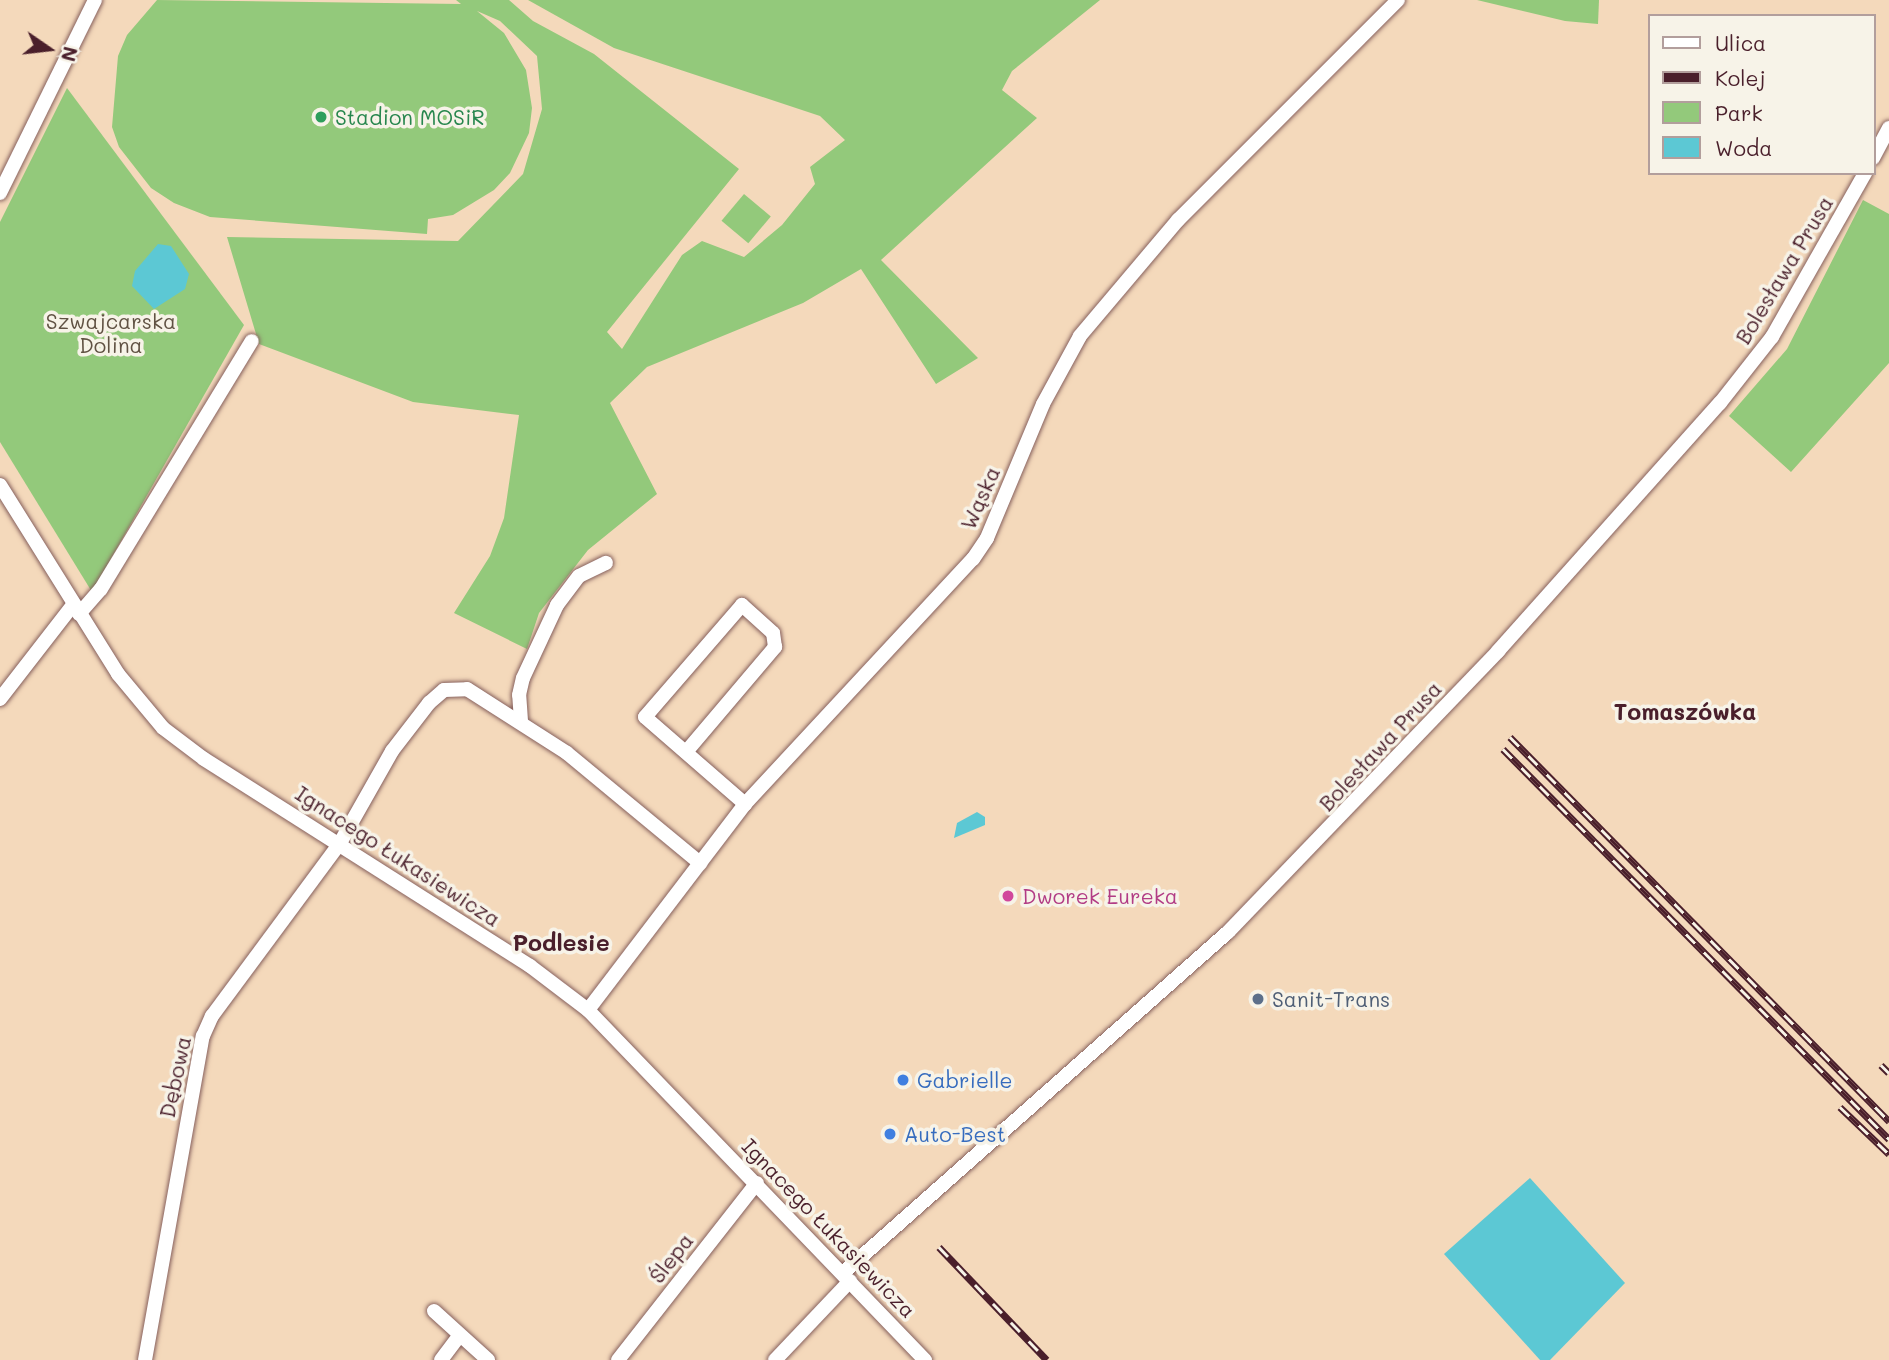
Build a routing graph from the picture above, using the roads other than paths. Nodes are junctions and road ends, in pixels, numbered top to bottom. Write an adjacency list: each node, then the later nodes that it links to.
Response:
1 (95, 0): 6 (street)
2 (1398, 0): 14 (street, Wąska)
3 (1889, 128): 4 (street)
4 (1875, 154)
5 (1864, 175): 19 (street, Bolesława Prusa)
6 (0, 193)
7 (252, 341): 10 (street)
8 (0, 485): 10 (street, Ignacego Łukasiewicza)
9 (606, 563): 12 (street)
10 (76, 610): 11 (street); 15 (street, Ignacego Łukasiewicza)
11 (0, 699)
12 (521, 721): 15 (street, Dębowa); 16 (street, Dębowa)
13 (685, 752): 13 (street); 14 (street)
14 (745, 804): 16 (street, Wąska)
15 (340, 843): 17 (street, Ignacego Łukasiewicza); 22 (street, Dębowa)
16 (700, 863): 17 (street, Wąska)
17 (588, 1010): 18 (street, Ignacego Łukasiewicza)
18 (757, 1182): 19 (street, Ignacego Łukasiewicza); 25 (street, Ślepa)
19 (846, 1277): 26 (street, Bolesława Prusa); 27 (street, Ignacego Łukasiewicza)
20 (434, 1311): 21 (street)
21 (460, 1335): 23 (street); 24 (street)
22 (145, 1360)
23 (441, 1360)
24 (488, 1360)
25 (618, 1360)
26 (775, 1360)
27 (925, 1360)

